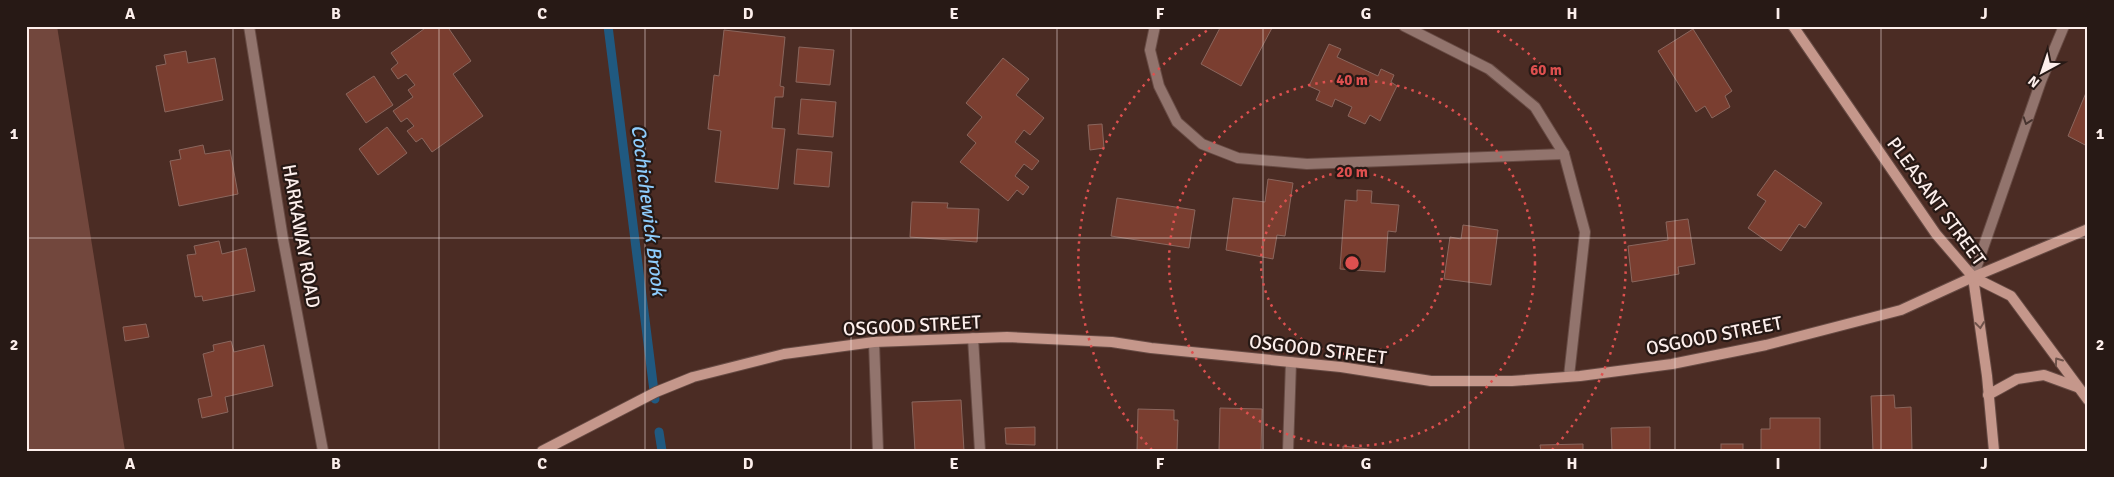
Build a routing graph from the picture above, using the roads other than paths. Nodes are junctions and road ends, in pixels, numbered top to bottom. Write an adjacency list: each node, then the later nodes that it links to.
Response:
1 (249, 26): 16 (street, HARKAWAY ROAD)
2 (1155, 26): 6 (street)
3 (1404, 26): 6 (street)
4 (1793, 26): 8 (street, PLEASANT STREET)
5 (2064, 26): 8 (street, one-way to 8)
6 (1564, 154): 12 (street)
7 (2088, 229): 8 (street, OSGOOD STREET)
8 (1973, 276): 12 (street, OSGOOD STREET); 13 (street, one-way to 8); 14 (street, PLEASANT STREET, one-way to 14)
9 (973, 338): 10 (street, OSGOOD STREET); 11 (street, OSGOOD STREET); 19 (street)
10 (874, 342): 17 (street, OSGOOD STREET); 18 (street)
11 (1291, 362): 12 (street, OSGOOD STREET); 20 (street)
12 (1569, 376)
13 (2077, 387): 14 (street); 15 (street)
14 (1988, 395): 21 (street, PLEASANT STREET)
15 (2088, 400)
16 (323, 451)
17 (542, 451)
18 (878, 451)
19 (980, 451)
20 (1288, 451)
21 (1994, 451)

